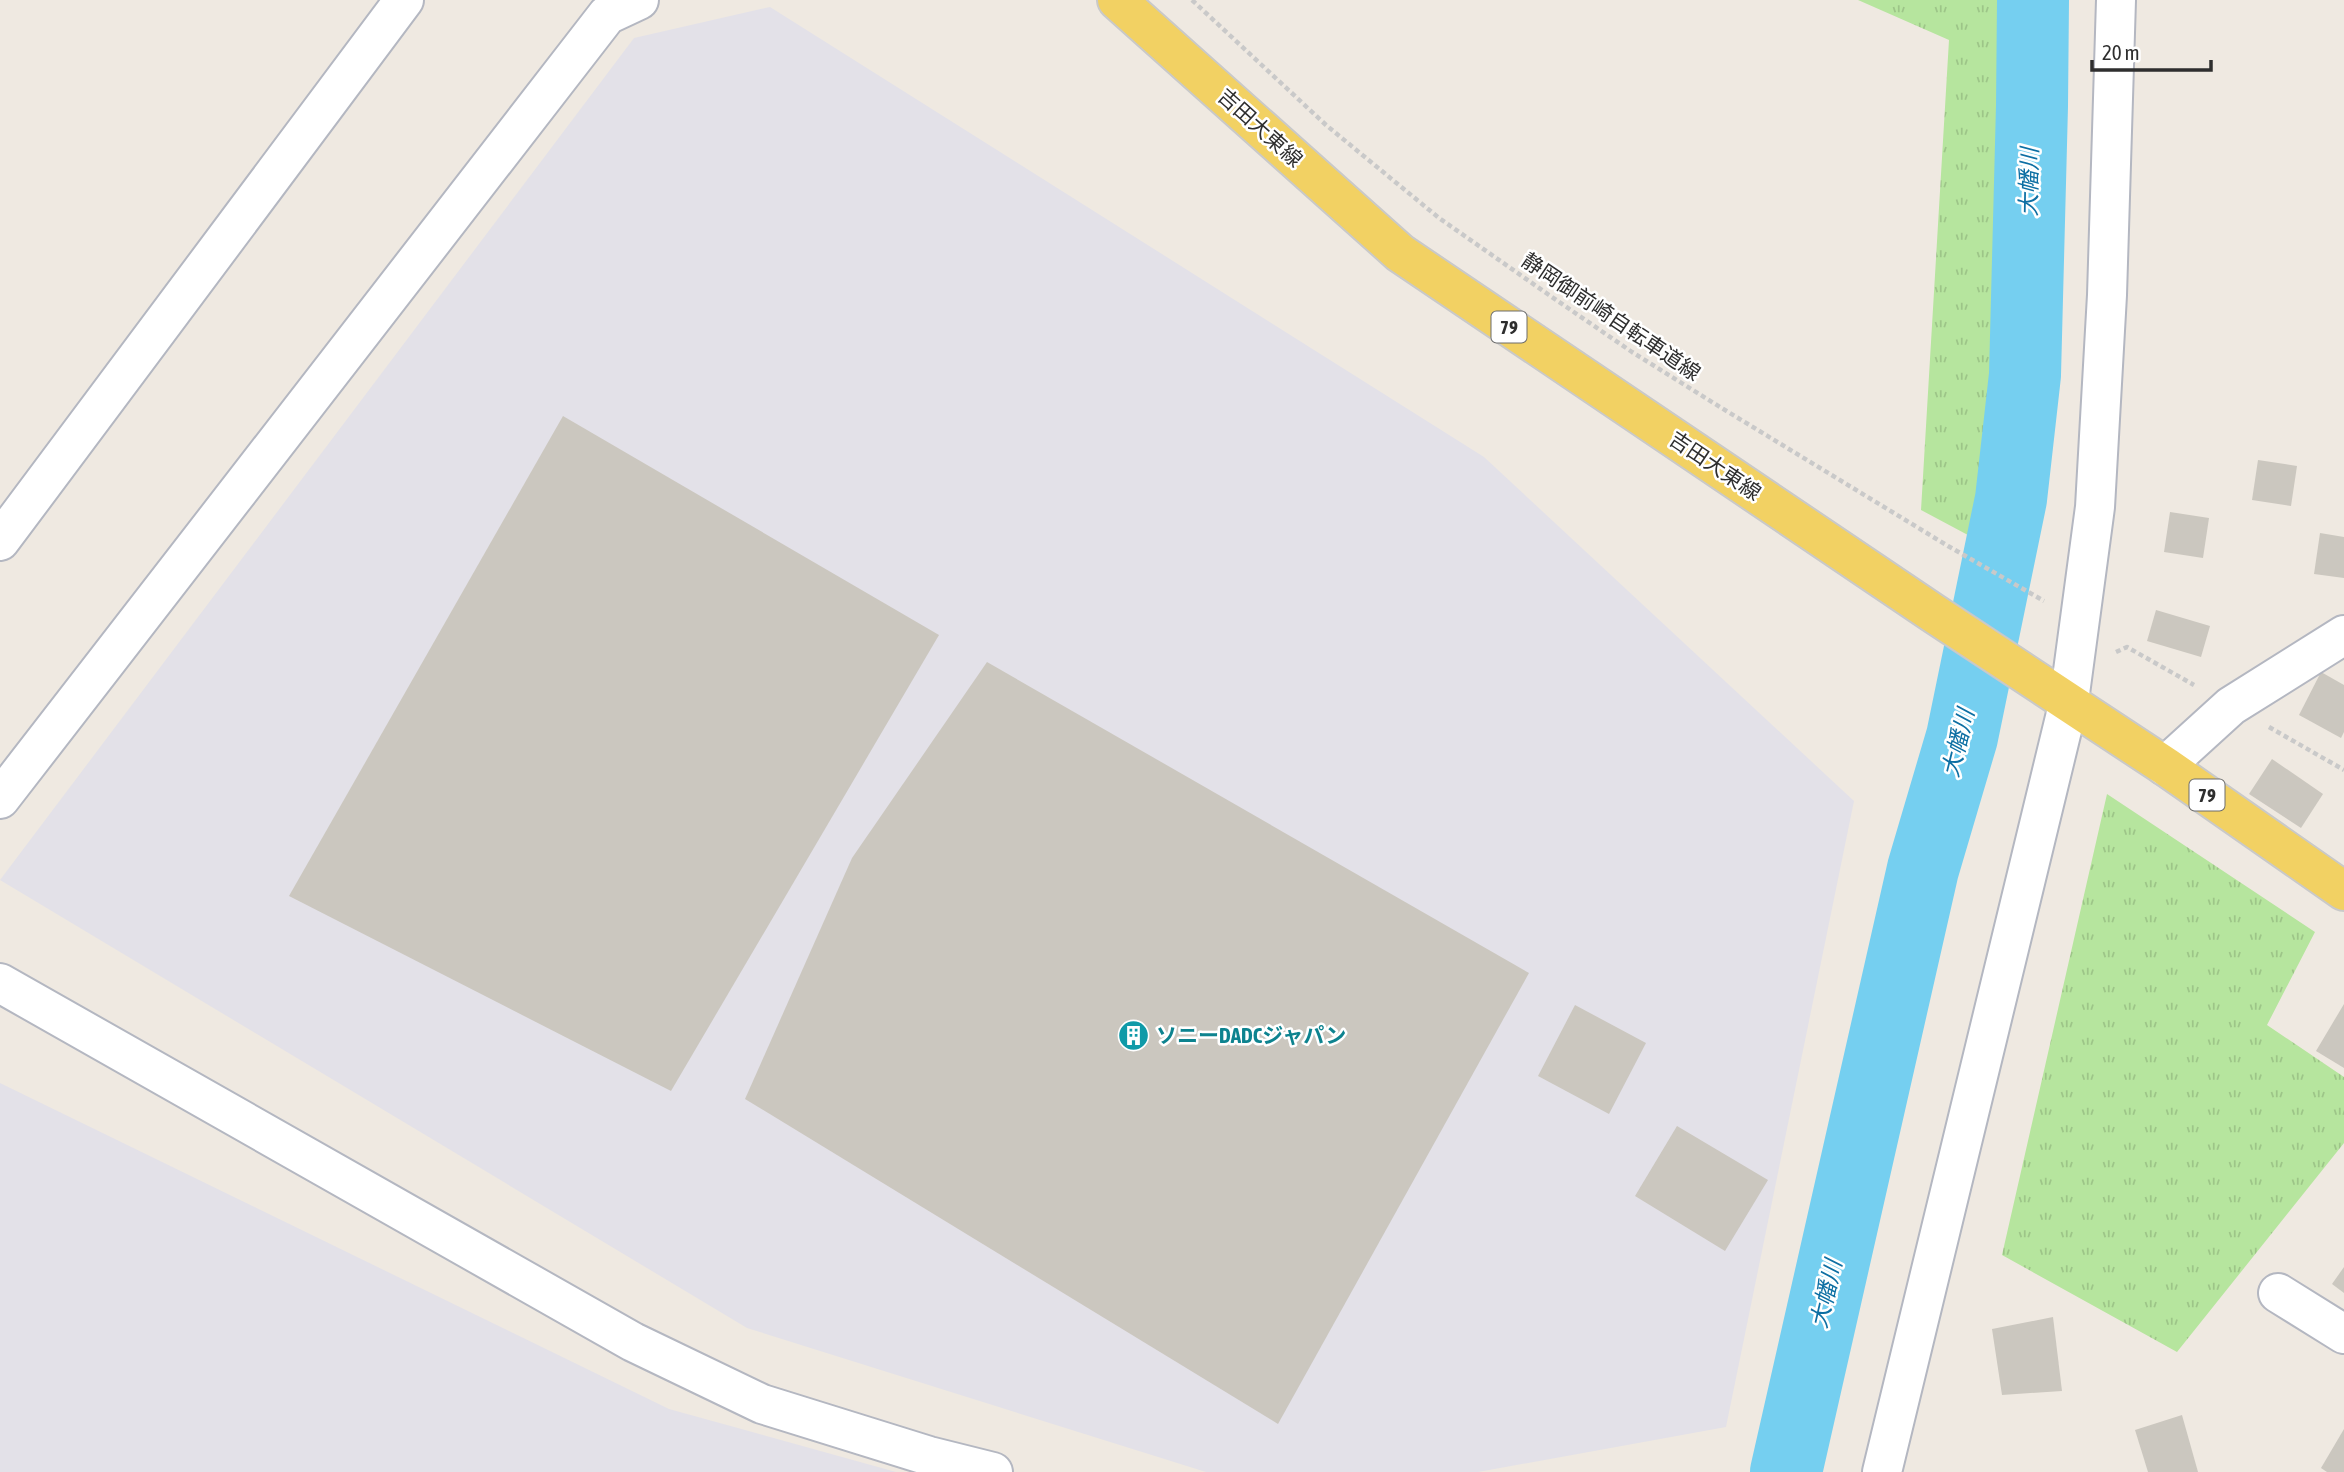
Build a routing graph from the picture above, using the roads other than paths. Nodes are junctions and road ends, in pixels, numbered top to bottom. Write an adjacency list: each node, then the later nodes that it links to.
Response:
1 (404, 0): 5 (street)
2 (639, 0): 9 (street)
3 (1117, 0): 7 (main road, 吉田大東線 / 79)
4 (2116, 0): 7 (street)
5 (0, 541)
6 (2344, 635): 8 (street)
7 (2068, 701): 8 (main road, 吉田大東線 / 79); 15 (street)
8 (2165, 766): 10 (main road, 吉田大東線 / 79)
9 (0, 799)
10 (2344, 891)
11 (0, 983): 14 (street)
12 (2278, 1293): 13 (street)
13 (2344, 1334)
14 (993, 1472)
15 (1882, 1472)

